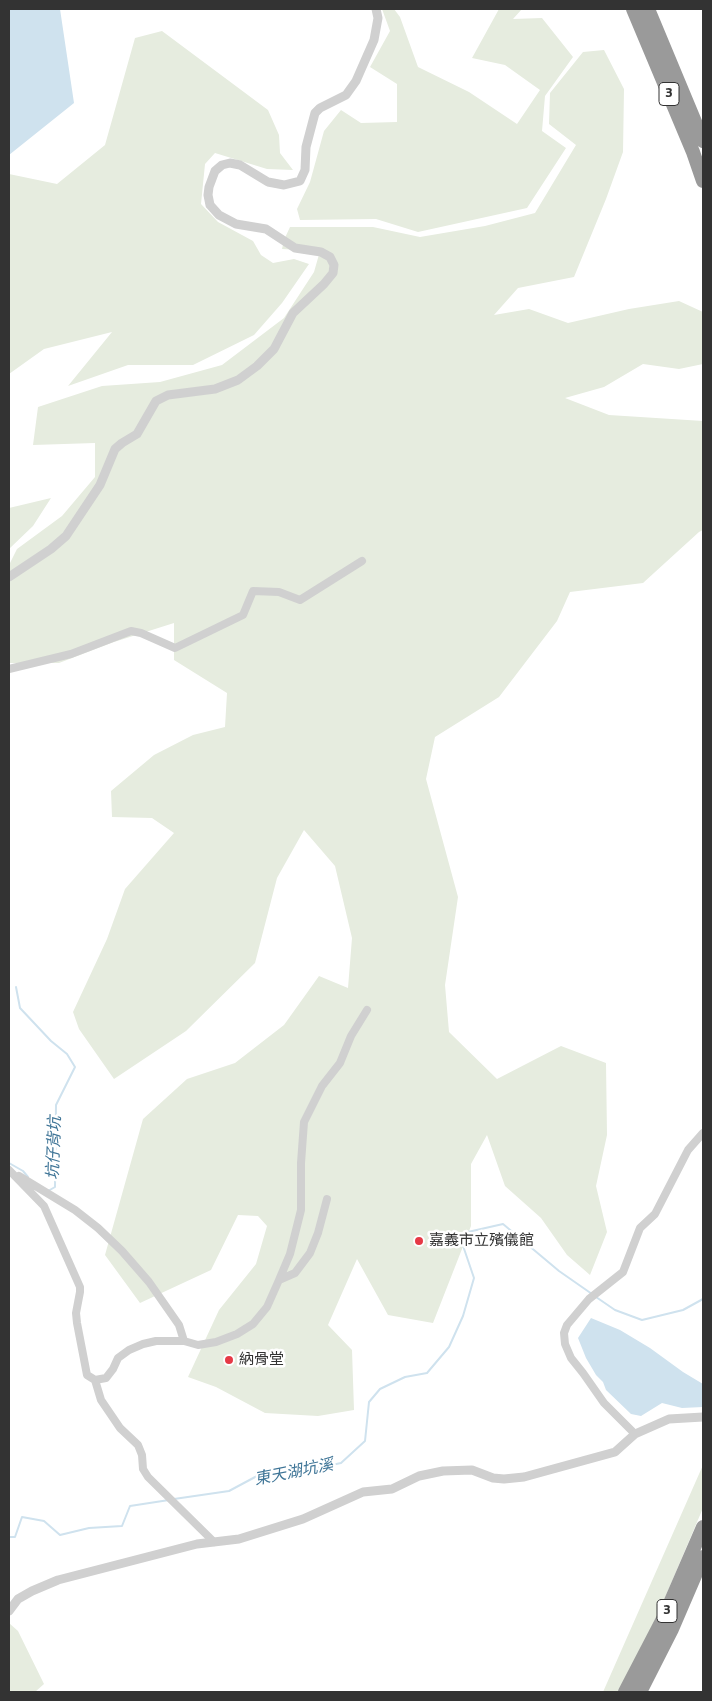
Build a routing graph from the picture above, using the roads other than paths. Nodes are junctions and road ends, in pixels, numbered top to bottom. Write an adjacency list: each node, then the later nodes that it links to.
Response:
1 (376, 9): 7 (street)
2 (633, 9): 5 (highway, 3)
3 (648, 9): 4 (highway, 3)
4 (703, 141)
5 (703, 180)
6 (362, 561): 8 (street)
7 (9, 577)
8 (9, 669)
9 (367, 1010): 13 (street)
10 (703, 1133): 17 (street)
11 (9, 1171): 14 (street); 15 (street)
12 (327, 1199): 13 (street)
13 (279, 1280): 14 (street)
14 (184, 1341): 15 (street)
15 (95, 1380): 19 (street)
16 (703, 1417): 17 (street)
17 (635, 1434): 19 (street)
18 (703, 1527): 22 (highway, 3)
19 (214, 1542): 21 (street)
20 (703, 1558): 23 (highway, 3)
21 (9, 1611)
22 (625, 1692)
23 (640, 1692)

